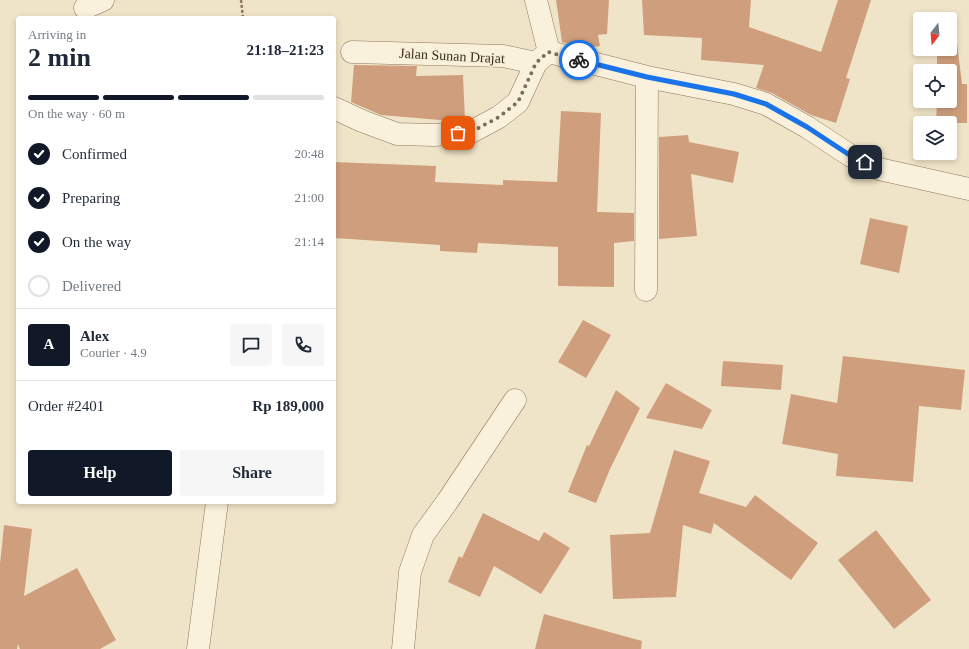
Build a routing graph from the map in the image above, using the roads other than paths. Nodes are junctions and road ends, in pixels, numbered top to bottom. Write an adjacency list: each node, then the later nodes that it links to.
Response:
1 (536, 0): 3 (street)
2 (352, 52): 3 (street, Jalan Sunan Drajat)
3 (542, 58): 4 (street, Jalan Sunan Drajat); 5 (street)
4 (647, 77): 6 (street, Jalan Sunan Drajat); 7 (street)
5 (336, 109)
6 (969, 188)
7 (646, 290)
8 (515, 400): 11 (street)
9 (217, 504): 10 (street)
10 (198, 649)
11 (403, 649)

